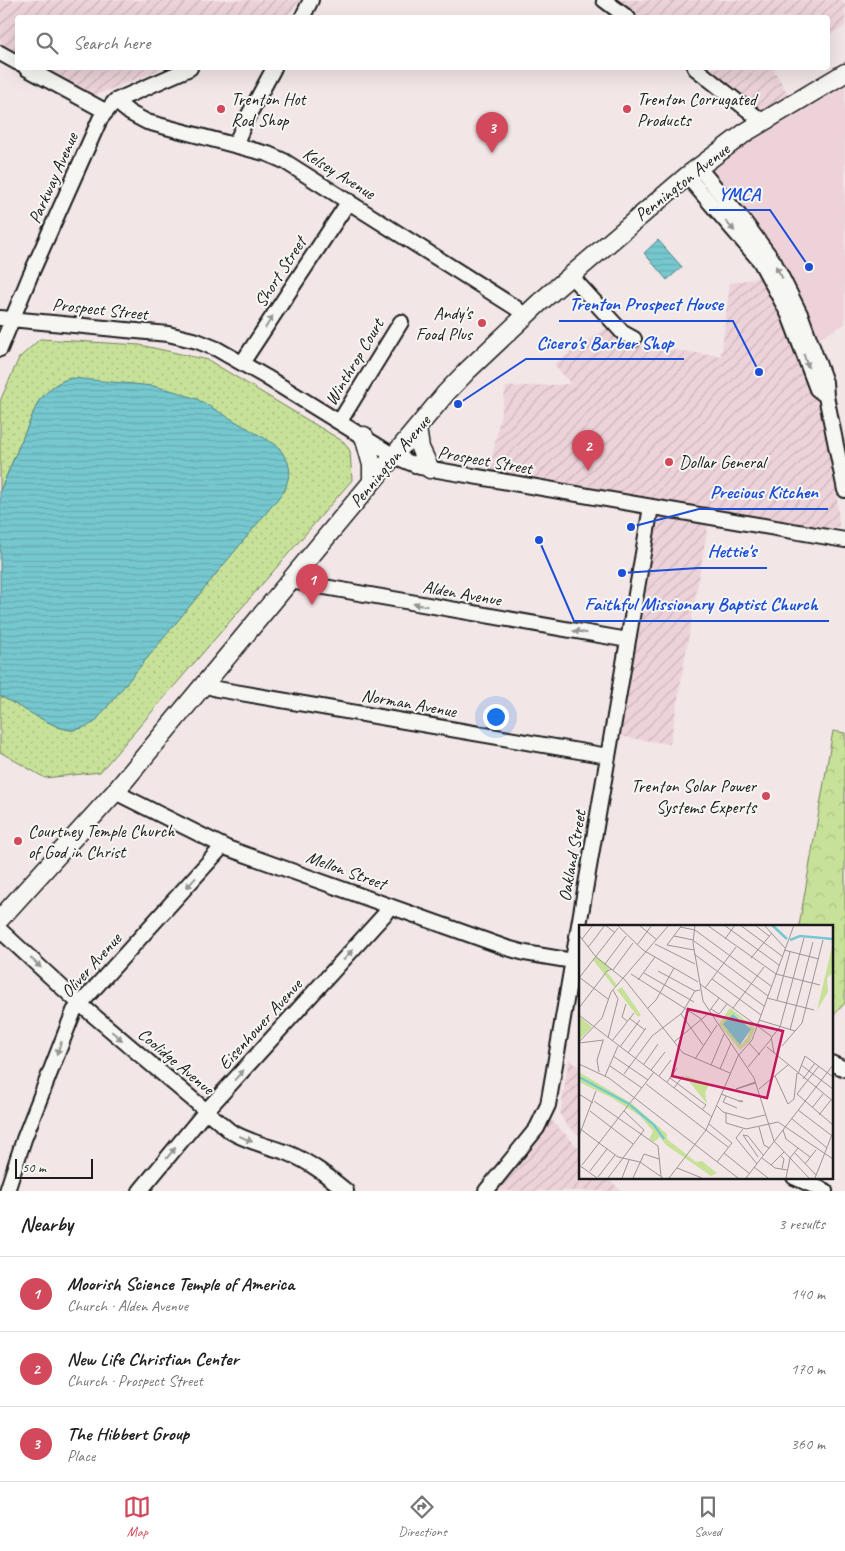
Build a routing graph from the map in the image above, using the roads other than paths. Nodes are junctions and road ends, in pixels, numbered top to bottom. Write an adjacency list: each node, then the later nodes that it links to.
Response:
1 (311, 0): 3 (street)
2 (604, 0): 4 (street)
3 (304, 15)
4 (624, 15)
5 (0, 53): 6 (street)
6 (15, 61)
7 (30, 70): 12 (street, Kelsey Avenue)
8 (186, 70): 12 (street)
9 (273, 70): 14 (street)
10 (697, 70): 13 (street)
11 (845, 73): 13 (main road, Pennington Avenue)
12 (110, 106): 14 (street, Kelsey Avenue); 19 (street, Parkway Avenue)
13 (762, 122): 15 (main road, Pennington Avenue)
14 (235, 145): 16 (street, Kelsey Avenue)
15 (692, 171): 17 (main road, Pennington Avenue); 30 (street)
16 (349, 201): 18 (street, Kelsey Avenue); 23 (street, Short Street, one-way to 16)
17 (571, 276): 18 (main road, Pennington Avenue); 21 (street)
18 (525, 316): 25 (main road, Pennington Avenue)
19 (6, 319): 22 (street, Parkway Avenue); 23 (street, Prospect Street)
20 (401, 322): 24 (street, Winthrop Court)
21 (634, 339)
22 (0, 349)
23 (242, 363): 24 (street, Prospect Street)
24 (340, 422): 26 (street, Prospect Street)
25 (418, 428): 27 (main road, Pennington Avenue); 28 (main road)
26 (364, 436): 27 (street, Prospect Street); 29 (main road)
27 (394, 456): 28 (street, Prospect Street); 29 (main road, Pennington Avenue)
28 (430, 469): 31 (street, Prospect Street)
29 (372, 482): 34 (main road, Pennington Avenue)
30 (845, 490)
31 (651, 507): 33 (street, Prospect Street); 35 (street, Oakland Street)
32 (845, 536): 33 (street)
33 (845, 540)
34 (290, 581): 35 (street, Alden Avenue, one-way to 34); 36 (main road, Pennington Avenue)
35 (628, 640): 37 (street, Oakland Street)
36 (204, 685): 37 (street, Norman Avenue); 38 (main road, Pennington Avenue)
37 (608, 756): 42 (street, Oakland Street)
38 (116, 792): 39 (street, Mellon Street); 41 (main road, Pennington Avenue)
39 (223, 846): 40 (street, Mellon Street); 46 (street, Oliver Avenue, one-way to 46)
40 (390, 906): 45 (street, Mellon Street); 49 (street, Eisenhower Avenue, one-way to 40)
41 (0, 919)
42 (579, 925)
43 (579, 926): 45 (street, Oakland Street)
44 (0, 930): 46 (street, Coolidge Avenue, one-way to 46)
45 (573, 961): 54 (street, Oakland Street)
46 (80, 1004): 49 (street, Coolidge Avenue, one-way to 49); 51 (street, Oliver Avenue, one-way to 51)
47 (832, 1063): 48 (street)
48 (845, 1069)
49 (206, 1111): 52 (street, Eisenhower Avenue, one-way to 49); 53 (street, Coolidge Avenue, one-way to 53)
50 (796, 1178): 55 (street)
51 (8, 1191)
52 (140, 1191)
53 (346, 1191)
54 (486, 1191)
55 (825, 1191)

